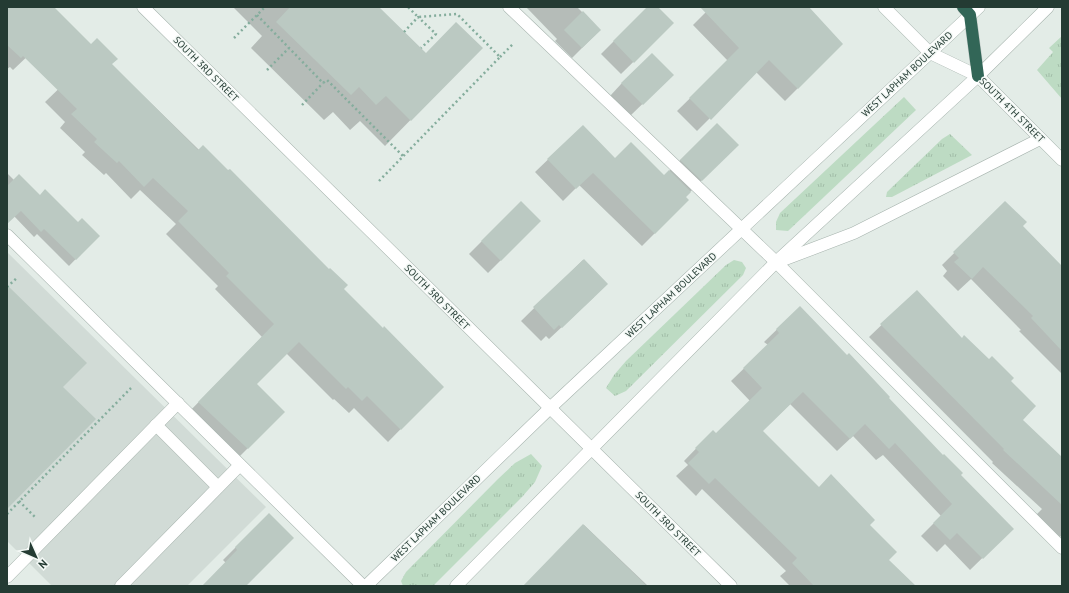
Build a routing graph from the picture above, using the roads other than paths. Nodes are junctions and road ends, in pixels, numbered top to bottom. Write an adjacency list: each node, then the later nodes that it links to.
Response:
1 (143, 7): 14 (street, SOUTH 3RD STREET)
2 (509, 7): 10 (street)
3 (884, 7): 6 (street, SOUTH 4TH STREET)
4 (970, 10): 6 (street, WEST LAPHAM BOULEVARD); 7 (highway)
5 (1045, 10): 7 (street)
6 (930, 53): 7 (street, SOUTH 4TH STREET); 10 (street, WEST LAPHAM BOULEVARD)
7 (978, 76): 8 (street, SOUTH 4TH STREET); 12 (street)
8 (1040, 140): 9 (street, SOUTH 4TH STREET); 12 (street)
9 (1062, 160)
10 (742, 228): 12 (street); 14 (street, WEST LAPHAM BOULEVARD)
11 (7, 235): 13 (street)
12 (776, 262): 16 (street); 19 (street)
13 (178, 403): 15 (street); 17 (street)
14 (550, 408): 16 (street, SOUTH 3RD STREET); 23 (street, WEST LAPHAM BOULEVARD)
15 (156, 425): 18 (street); 20 (street)
16 (592, 449): 24 (street); 25 (street, SOUTH 3RD STREET)
17 (240, 465): 18 (street); 22 (street)
18 (218, 487): 21 (street)
19 (1062, 548)
20 (7, 577)
21 (121, 586)
22 (363, 586)
23 (366, 586)
24 (456, 586)
25 (731, 586)

